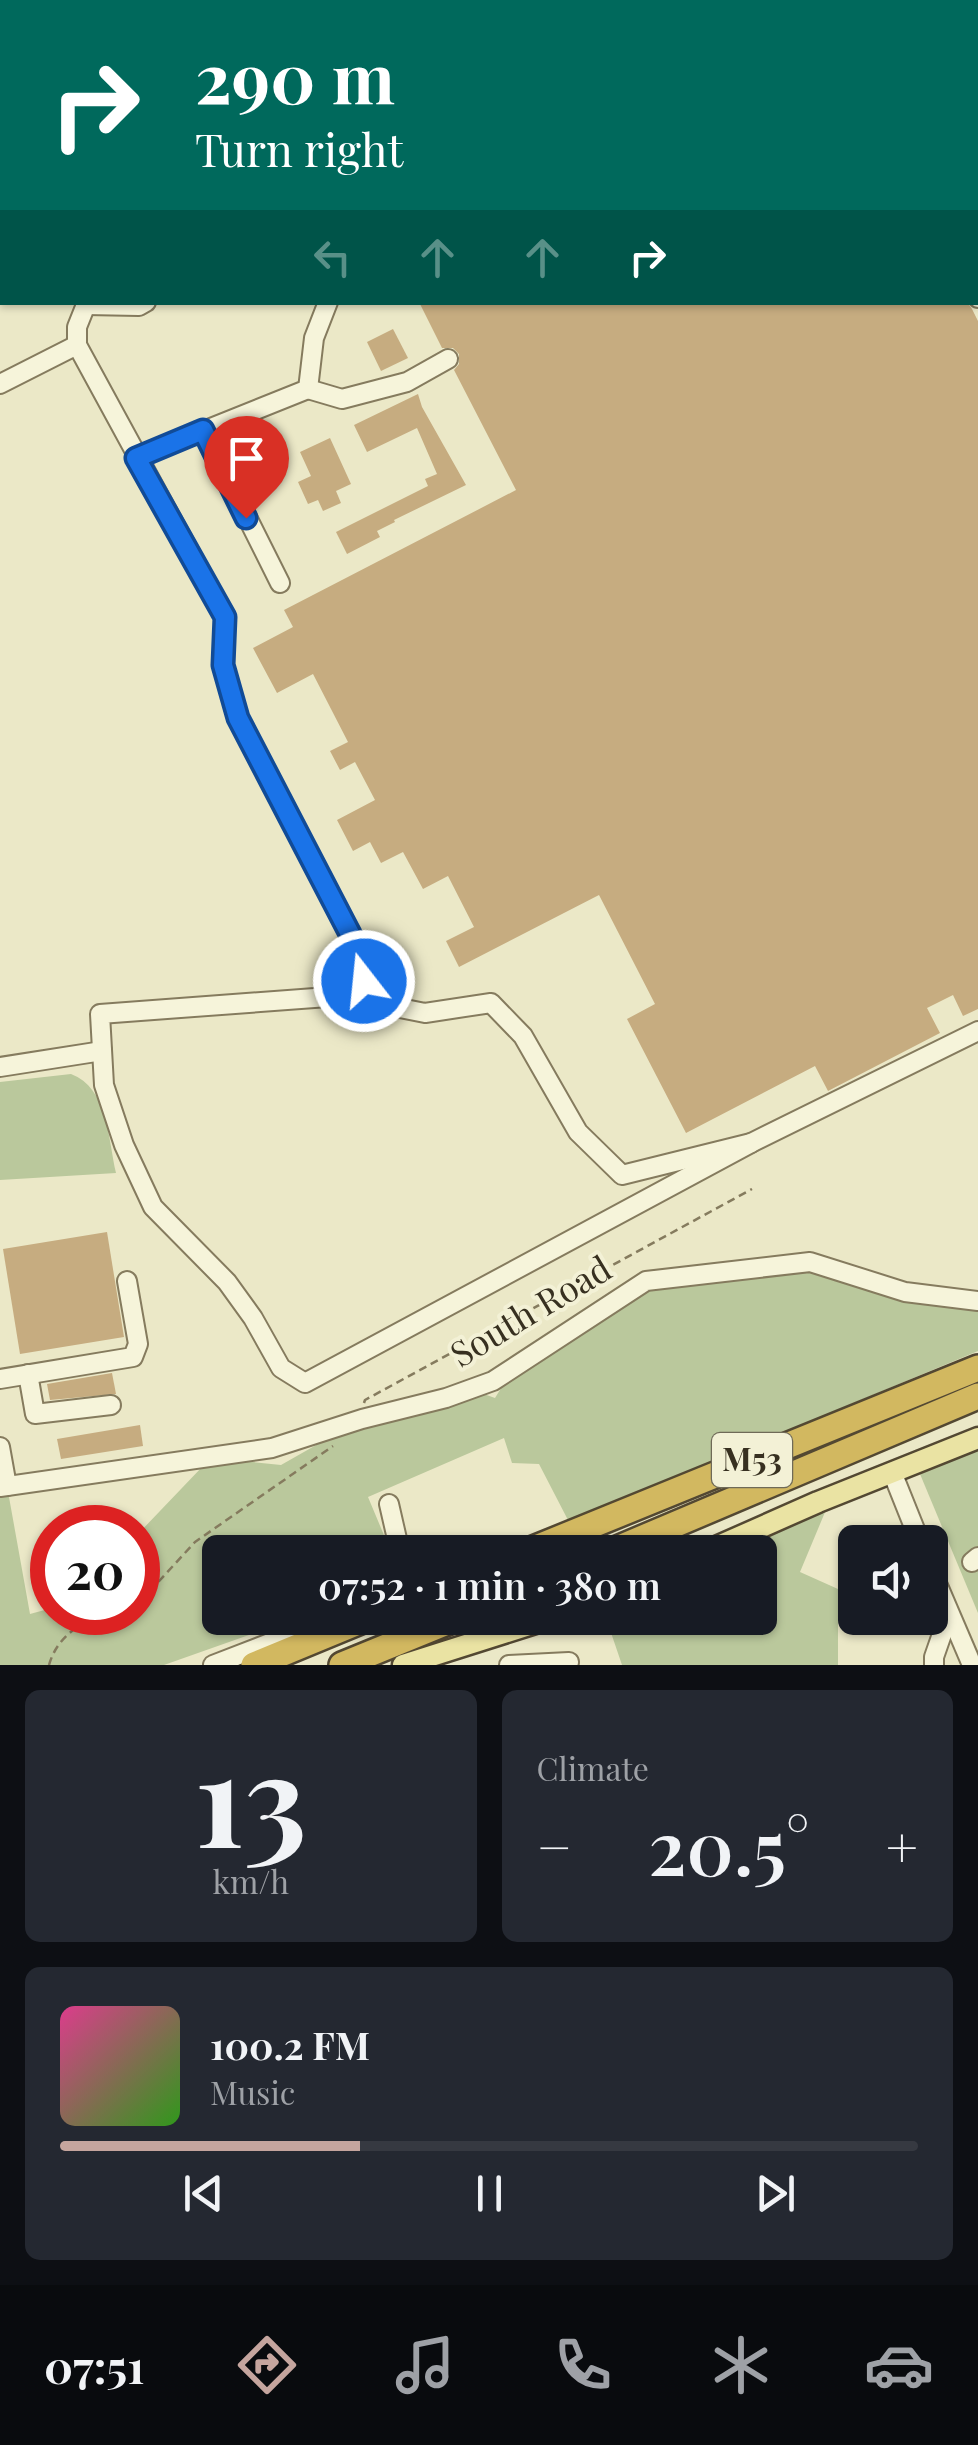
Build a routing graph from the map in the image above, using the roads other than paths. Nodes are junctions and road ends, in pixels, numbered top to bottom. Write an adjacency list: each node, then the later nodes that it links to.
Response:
1 (86, 305): 5 (street)
2 (112, 305): 3 (street)
3 (141, 305)
4 (327, 305): 8 (street)
5 (77, 346): 7 (street); 10 (street)
6 (448, 359): 8 (street)
7 (0, 384)
8 (308, 389): 9 (street)
9 (203, 430): 10 (street); 11 (street)
10 (136, 458): 12 (street)
11 (280, 584)
12 (364, 981): 14 (street); 16 (street)
13 (978, 1031): 16 (street)
14 (102, 1051): 15 (street); 16 (street)
15 (0, 1067)
16 (750, 1143)
17 (127, 1281): 20 (street)
18 (978, 1301): 27 (street, South Road)
19 (978, 1368): 31 (highway, M53)
20 (28, 1374): 21 (street); 23 (street)
21 (0, 1379)
22 (978, 1396): 32 (highway, M53)
23 (111, 1405)
24 (978, 1438): 26 (main road)
25 (0, 1447): 27 (street)
26 (892, 1472): 29 (street); 33 (main road)
27 (3, 1487)
28 (389, 1504): 30 (street)
29 (913, 1525)
30 (396, 1535)
31 (568, 1535)
32 (650, 1535)
33 (744, 1535)
34 (949, 1614): 45 (street); 46 (street)
35 (291, 1635): 40 (street)
36 (327, 1635): 41 (highway)
37 (415, 1635): 42 (highway)
38 (497, 1635): 43 (main road)
39 (569, 1662): 44 (street)
40 (214, 1665)
41 (254, 1665)
42 (342, 1665)
43 (402, 1665)
44 (509, 1665)
45 (934, 1665)
46 (972, 1665)

